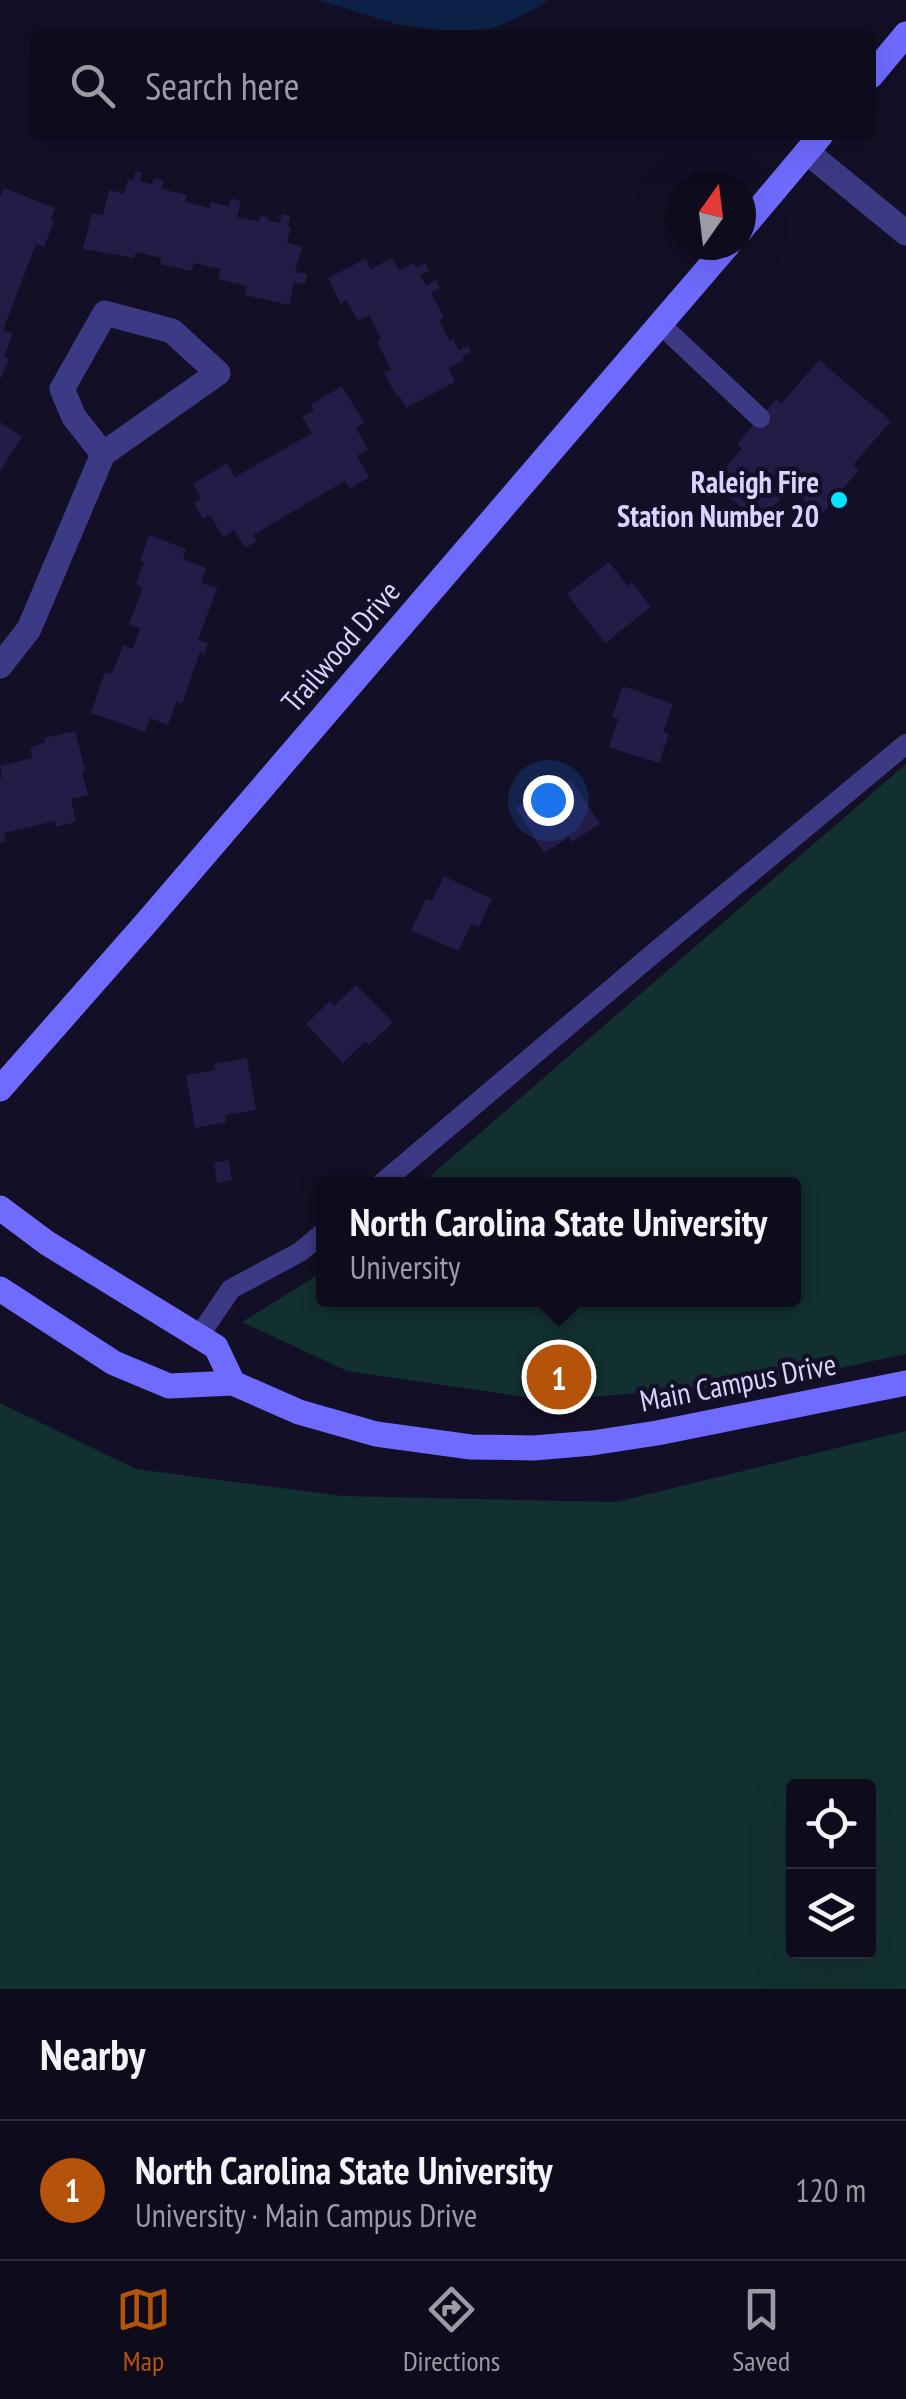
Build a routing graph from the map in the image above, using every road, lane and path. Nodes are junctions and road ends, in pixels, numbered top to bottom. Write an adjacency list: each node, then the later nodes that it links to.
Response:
1 (906, 34): 2 (street)
2 (876, 70)
3 (814, 143): 4 (street); 5 (street)
4 (756, 212)
5 (906, 233)
6 (715, 260): 7 (street, Trailwood Drive)
7 (660, 324): 8 (lane); 12 (street, Trailwood Drive)
8 (760, 418)
9 (103, 454): 9 (street); 10 (street)
10 (0, 666)
11 (906, 744): 13 (lane)
12 (0, 1089)
13 (389, 1177)
14 (0, 1208): 17 (street)
15 (316, 1239): 17 (lane)
16 (0, 1289): 19 (street, Main Campus Drive)
17 (199, 1336): 19 (street)
18 (906, 1382): 19 (street, Main Campus Drive)
19 (233, 1384)

